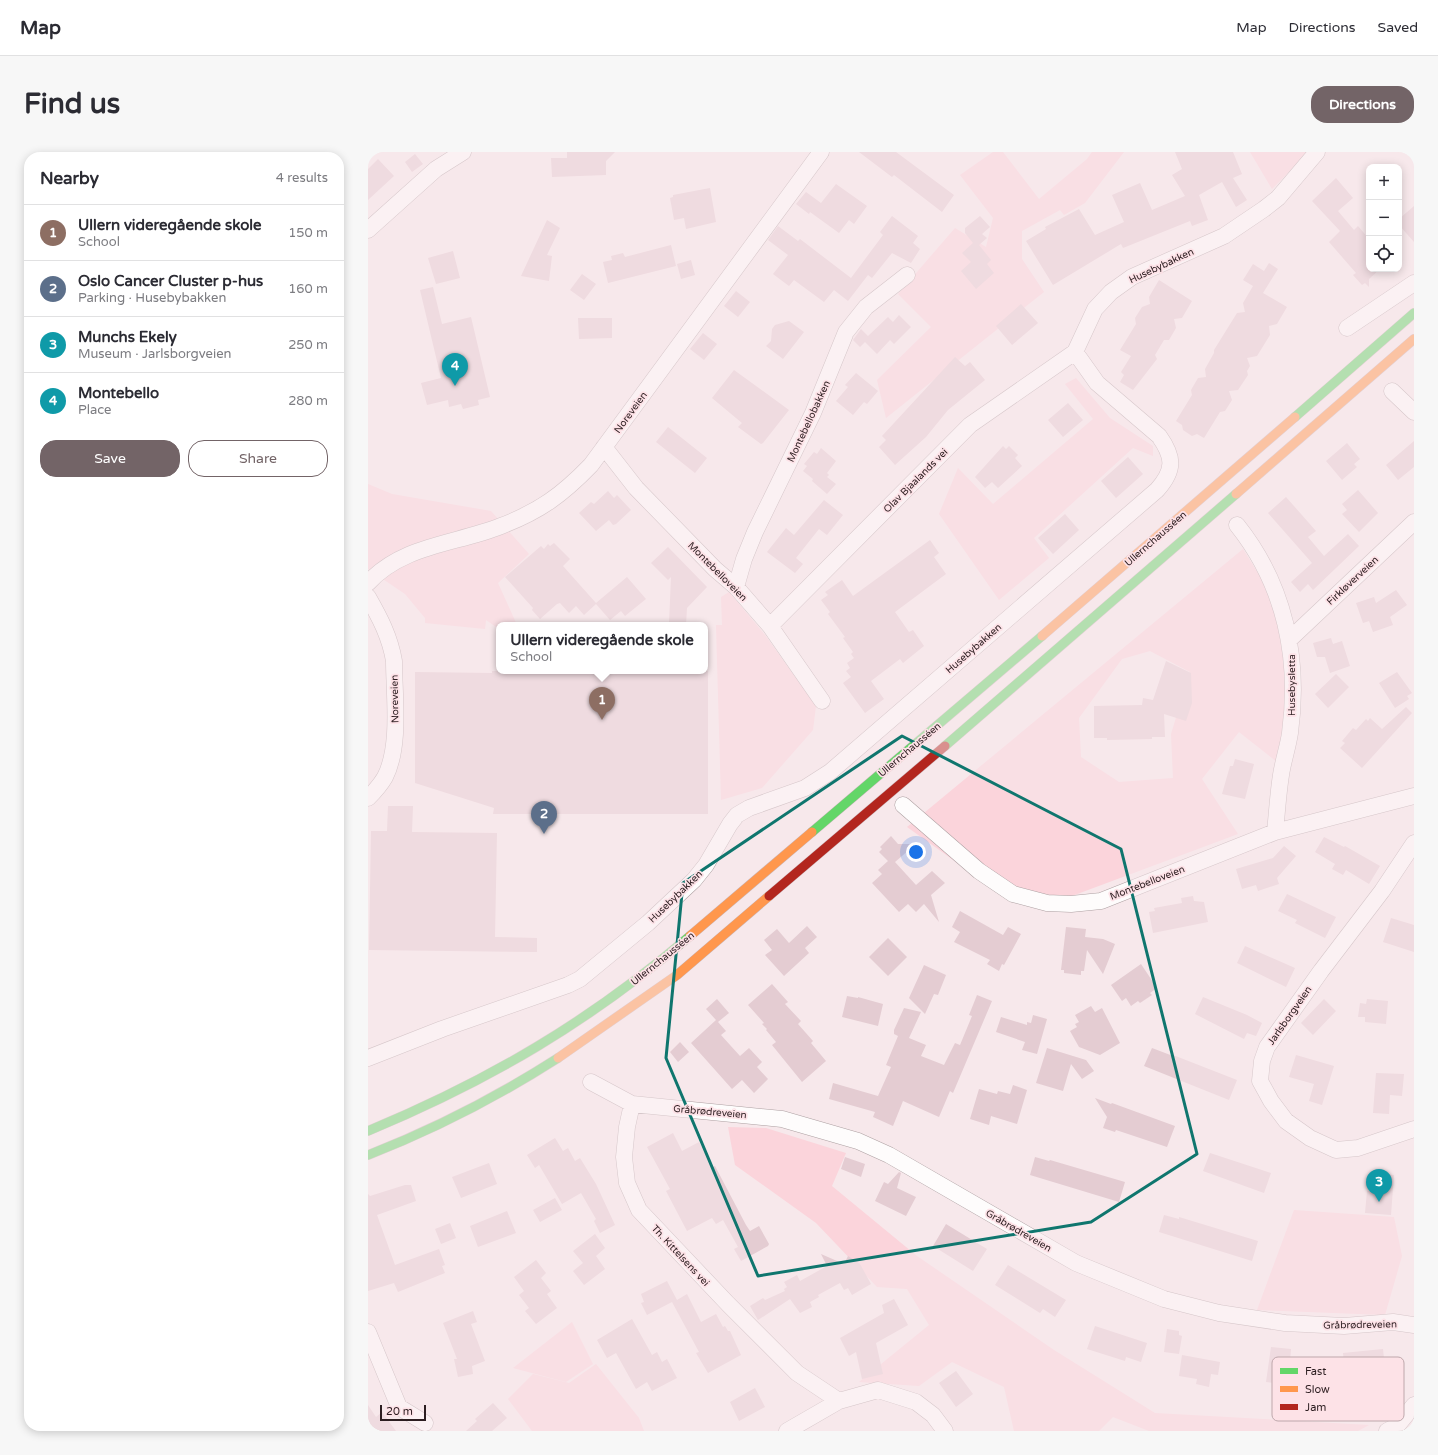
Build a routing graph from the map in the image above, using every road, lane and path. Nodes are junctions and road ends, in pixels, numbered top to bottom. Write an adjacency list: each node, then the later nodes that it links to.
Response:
1 (463, 152): 4 (street)
2 (821, 152): 13 (street, Noreveien)
3 (1317, 152): 10 (street, Husebybakken)
4 (368, 230)
5 (907, 275): 17 (street, Montebellobakken)
6 (1414, 283): 8 (street)
7 (1414, 313): 31 (highway, Ullernchausséen)
8 (1347, 328)
9 (1414, 339): 32 (highway, Ullernchausséen)
10 (1075, 352): 19 (street, Olav Bjaalands vei); 27 (street, Husebybakken)
11 (1392, 391): 12 (street)
12 (1414, 412)
13 (604, 447): 16 (street, Noreveien); 17 (street, Montebelloveien)
14 (1414, 522): 20 (street, Firkløverveien)
15 (1237, 525): 20 (street, Husebysletta)
16 (368, 583)
17 (736, 587): 19 (street, Montebelloveien)
18 (368, 597): 23 (street, Noreveien)
19 (770, 626): 21 (street, Montebelloveien)
20 (1290, 639): 25 (street, Husebysletta)
21 (822, 701)
22 (1414, 796): 25 (street, Montebelloveien)
23 (368, 798)
24 (903, 805): 25 (street, Montebelloveien)
25 (1275, 832)
26 (1414, 843): 30 (street, Jarlsborgveien)
27 (368, 1058)
28 (591, 1082): 29 (street)
29 (632, 1104): 33 (street, Gråbrødreveien); 35 (street, Th. Kittelsens vei)
30 (1414, 1129)
31 (368, 1131)
32 (368, 1155)
33 (1414, 1325)
34 (368, 1332): 39 (street)
35 (840, 1401): 40 (street); 41 (street)
36 (1414, 1405): 37 (street)
37 (1404, 1417)
38 (1401, 1421): 42 (street)
39 (425, 1423)
40 (787, 1431)
41 (945, 1431)
42 (1387, 1431)

